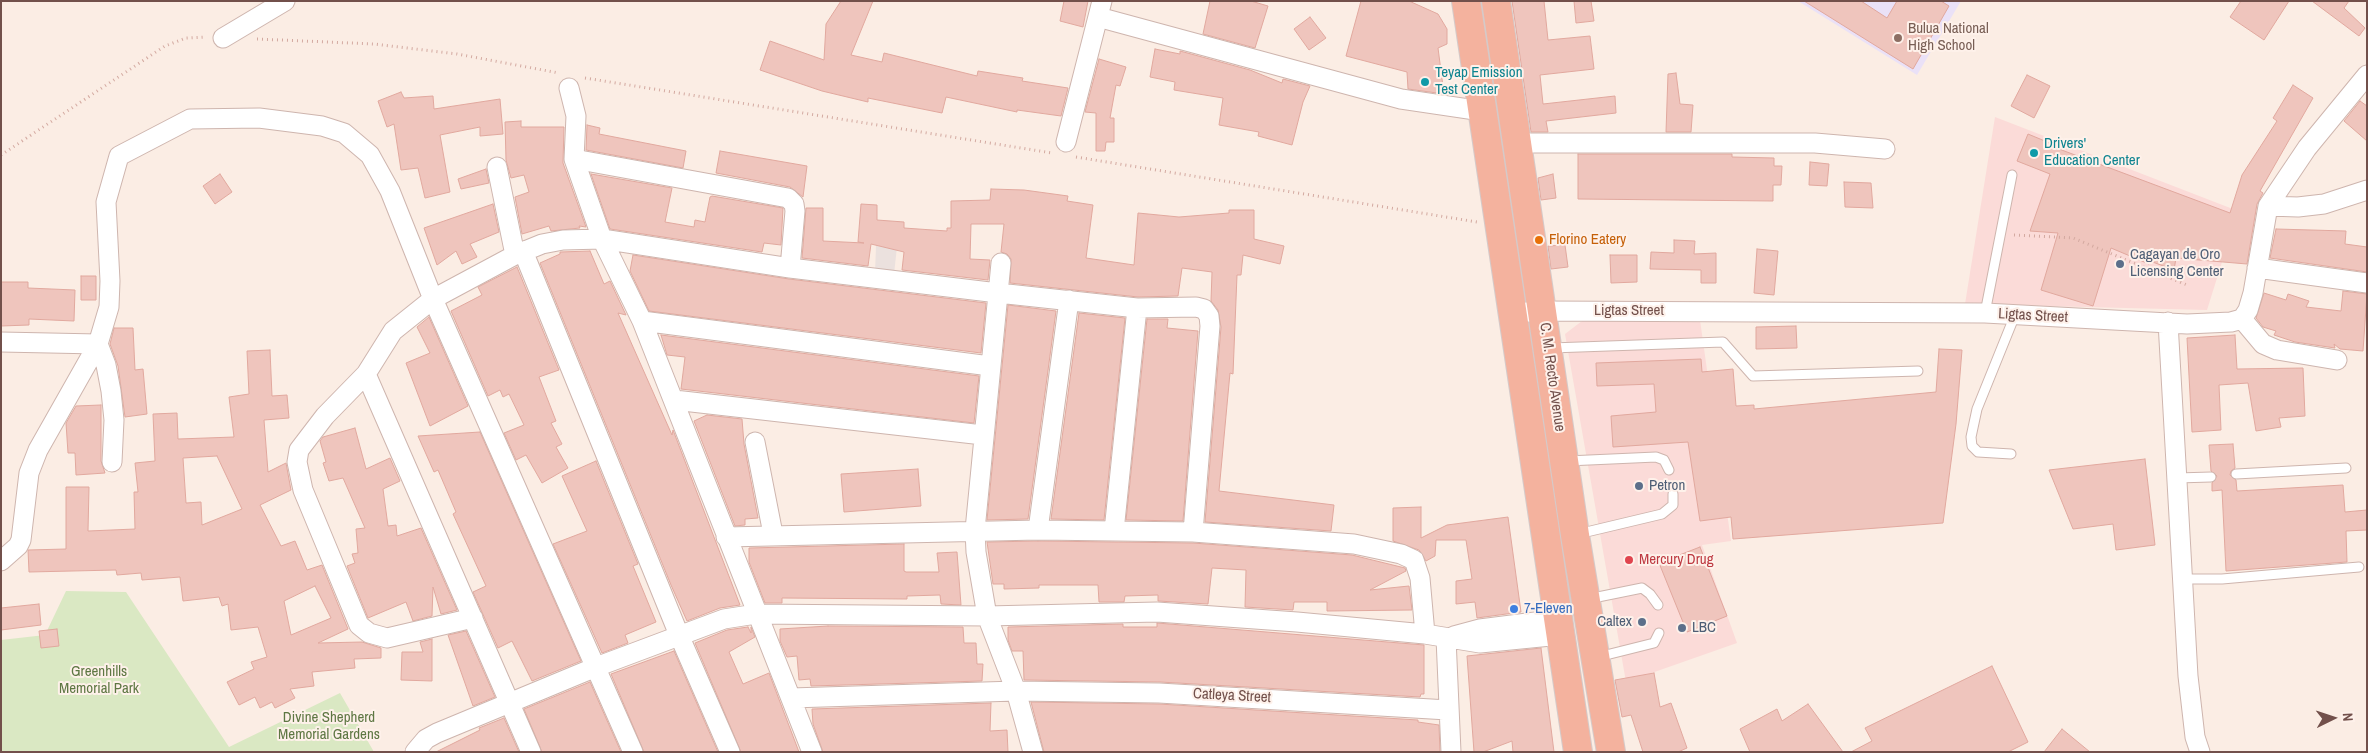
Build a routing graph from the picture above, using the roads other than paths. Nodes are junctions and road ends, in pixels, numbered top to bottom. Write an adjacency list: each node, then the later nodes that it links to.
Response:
1 (284, 1): 5 (street)
2 (1466, 1): 8 (highway, C. M. Recto Avenue)
3 (1496, 1): 9 (highway, C. M. Recto Avenue)
4 (1100, 9): 8 (street); 11 (street)
5 (223, 38)
6 (2367, 75): 16 (street)
7 (573, 80): 12 (street)
8 (1482, 111): 28 (highway, C. M. Recto Avenue)
9 (1517, 143): 10 (street); 27 (highway, C. M. Recto Avenue)
10 (1885, 149)
11 (1064, 151)
12 (574, 159): 17 (street); 20 (street)
13 (497, 167): 18 (street)
14 (2012, 175): 29 (lane)
15 (2367, 190): 16 (street)
16 (2268, 206): 21 (street)
17 (602, 239): 18 (street); 20 (street); 32 (street)
18 (519, 253): 24 (street); 71 (street)
19 (1001, 264): 23 (street)
20 (790, 268): 23 (street)
21 (2257, 268): 22 (street); 31 (street)
22 (2367, 283)
23 (998, 293): 25 (street); 38 (street)
24 (433, 299): 35 (street); 40 (street); 74 (street)
25 (1069, 300): 26 (street); 54 (street)
26 (1137, 308): 55 (street); 56 (street)
27 (1543, 310): 28 (street, Ligtas Street); 29 (street, Ligtas Street); 36 (highway, C. M. Recto Avenue)
28 (1513, 313): 68 (highway, C. M. Recto Avenue)
29 (1985, 314): 30 (street, Ligtas Street)
30 (2015, 314): 33 (street, Ligtas Street); 44 (lane)
31 (2242, 319): 33 (street, Ligtas Street); 37 (street)
32 (642, 321): 38 (street); 41 (street)
33 (2168, 322): 51 (street)
34 (1, 342): 35 (street)
35 (98, 344): 46 (street); 60 (street)
36 (1548, 348): 39 (lane); 45 (highway, C. M. Recto Avenue)
37 (2338, 360)
38 (990, 366): 42 (street)
39 (1918, 371)
40 (366, 374): 67 (street); 67 (street)
41 (674, 400): 42 (street); 59 (street)
42 (983, 435): 53 (street)
43 (755, 442): 57 (street)
44 (2011, 454)
45 (1564, 461): 48 (lane); 58 (highway, C. M. Recto Avenue)
46 (112, 462)
47 (2346, 468): 49 (lane)
48 (1669, 470)
49 (2236, 474)
50 (2211, 477): 51 (lane)
51 (2177, 478): 62 (street)
52 (1673, 494): 58 (lane)
53 (975, 530): 54 (street); 57 (street); 66 (street)
54 (1038, 530): 55 (street)
55 (1114, 531): 56 (street)
56 (1193, 532): 70 (street)
57 (773, 534): 59 (street)
58 (1575, 535): 63 (highway, C. M. Recto Avenue)
59 (726, 537): 65 (street)
60 (1, 561)
61 (2359, 568): 62 (lane)
62 (2182, 579): 88 (street)
63 (1586, 599): 64 (lane); 73 (highway, C. M. Recto Avenue)
64 (1658, 606)
65 (756, 614): 66 (street); 71 (street); 76 (street)
66 (987, 616): 70 (street); 75 (street)
67 (473, 618): 77 (street)
68 (1560, 627): 72 (street); 86 (highway, C. M. Recto Avenue)
69 (1660, 633): 73 (lane)
70 (1425, 634): 72 (street)
71 (679, 635): 74 (street); 82 (street)
72 (1446, 638): 78 (street)
73 (1595, 658): 87 (highway, C. M. Recto Avenue)
74 (596, 667): 77 (street); 81 (street)
75 (1016, 691): 76 (street, Catleya Street); 78 (street, Catleya Street); 84 (street)
76 (791, 698): 83 (street)
77 (509, 704): 79 (street); 80 (street)
78 (1448, 710): 85 (street)
79 (415, 752)
80 (531, 752)
81 (633, 752)
82 (730, 752)
83 (812, 752)
84 (1033, 752)
85 (1451, 752)
86 (1578, 752)
87 (1611, 752)
88 (2200, 752)

